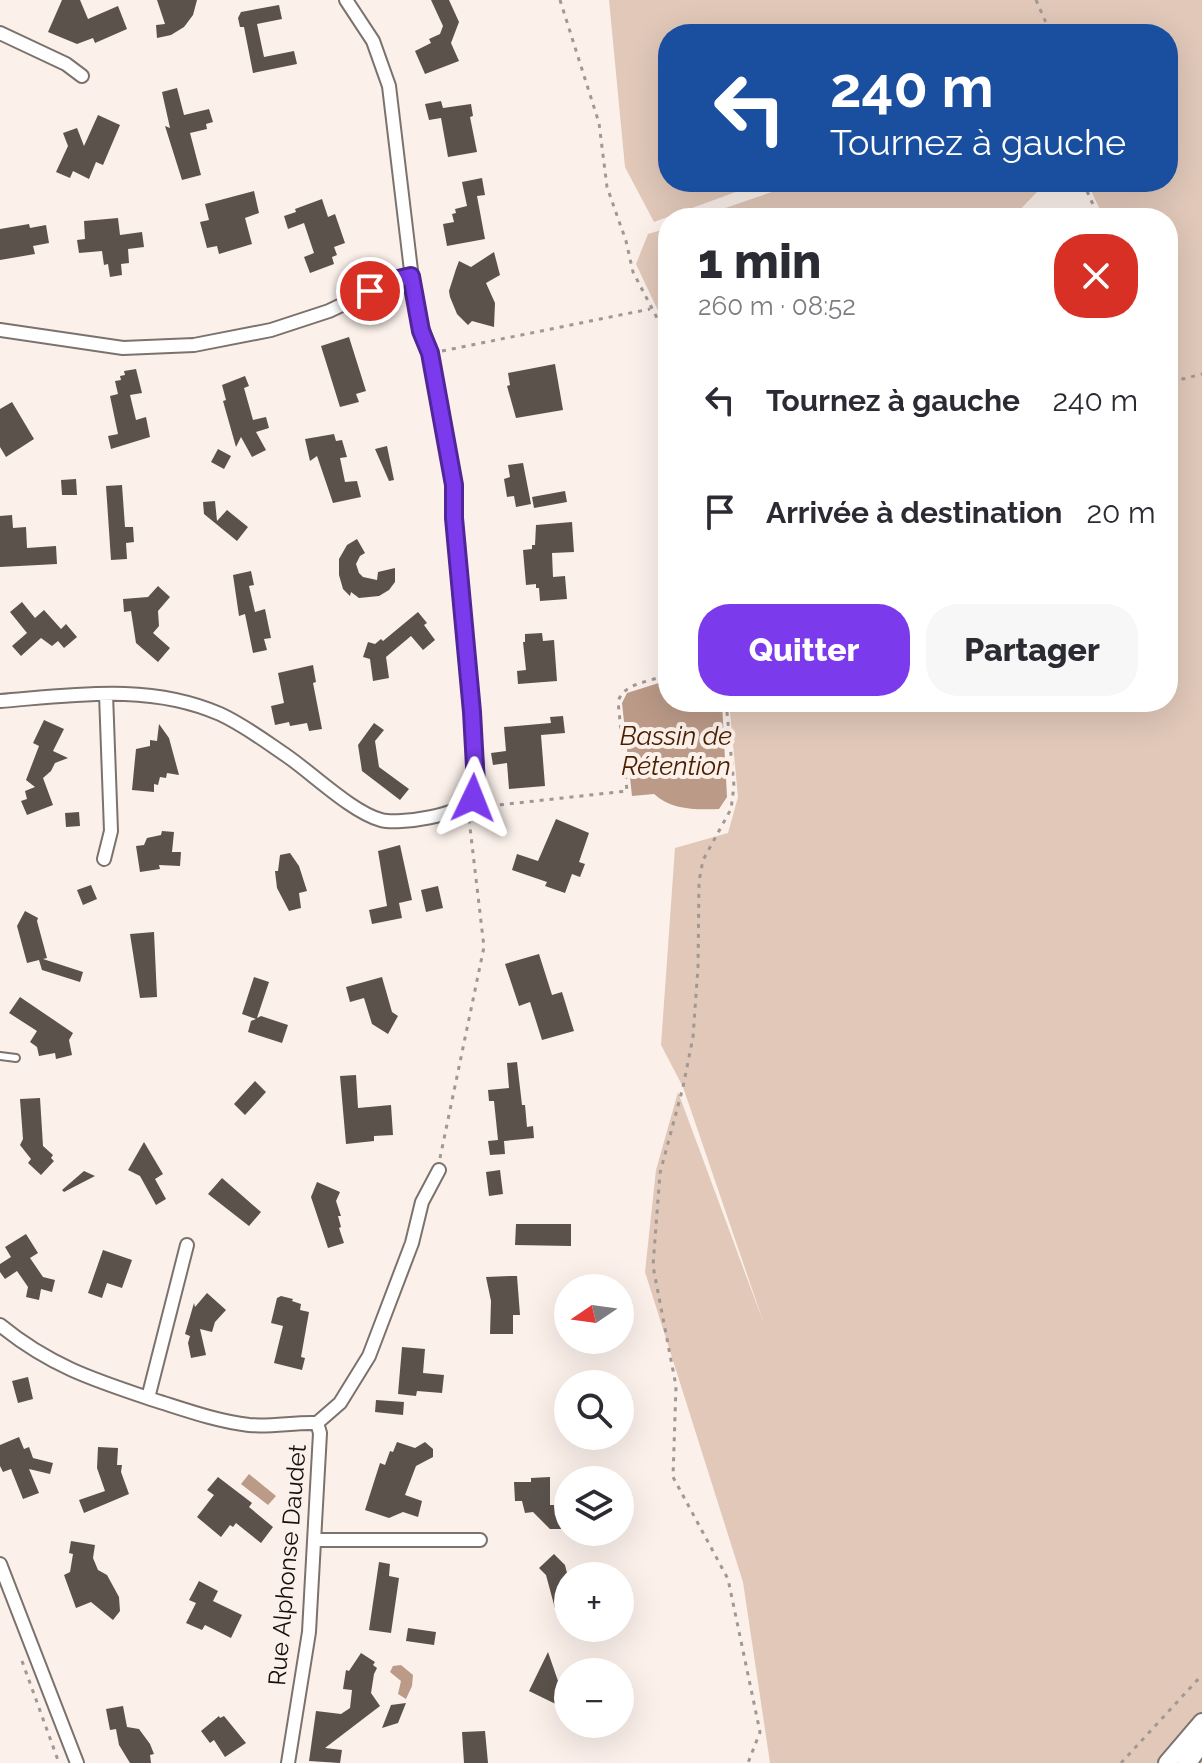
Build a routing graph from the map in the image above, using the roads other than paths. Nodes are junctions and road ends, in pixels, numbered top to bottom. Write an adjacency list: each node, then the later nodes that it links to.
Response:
1 (346, 0): 4 (street)
2 (0, 33): 3 (street)
3 (82, 76)
4 (411, 276): 5 (street); 6 (street)
5 (0, 330)
6 (106, 694): 7 (street); 8 (street)
7 (0, 701)
8 (104, 859)
9 (0, 1056): 10 (lane)
10 (16, 1058)
11 (439, 1170): 15 (street)
12 (187, 1245): 14 (street)
13 (0, 1325): 14 (street, Rue Alphonse Daudet)
14 (148, 1398): 15 (street, Rue Alphonse Daudet)
15 (317, 1423): 16 (street, Rue Alphonse Daudet)
16 (315, 1540): 17 (street); 22 (street, Rue Alphonse Daudet)
17 (480, 1540)
18 (0, 1564): 21 (street)
19 (1202, 1722): 23 (street)
20 (1202, 1741): 24 (main road)
21 (77, 1763)
22 (288, 1763)
23 (1167, 1763)
24 (1187, 1763)

